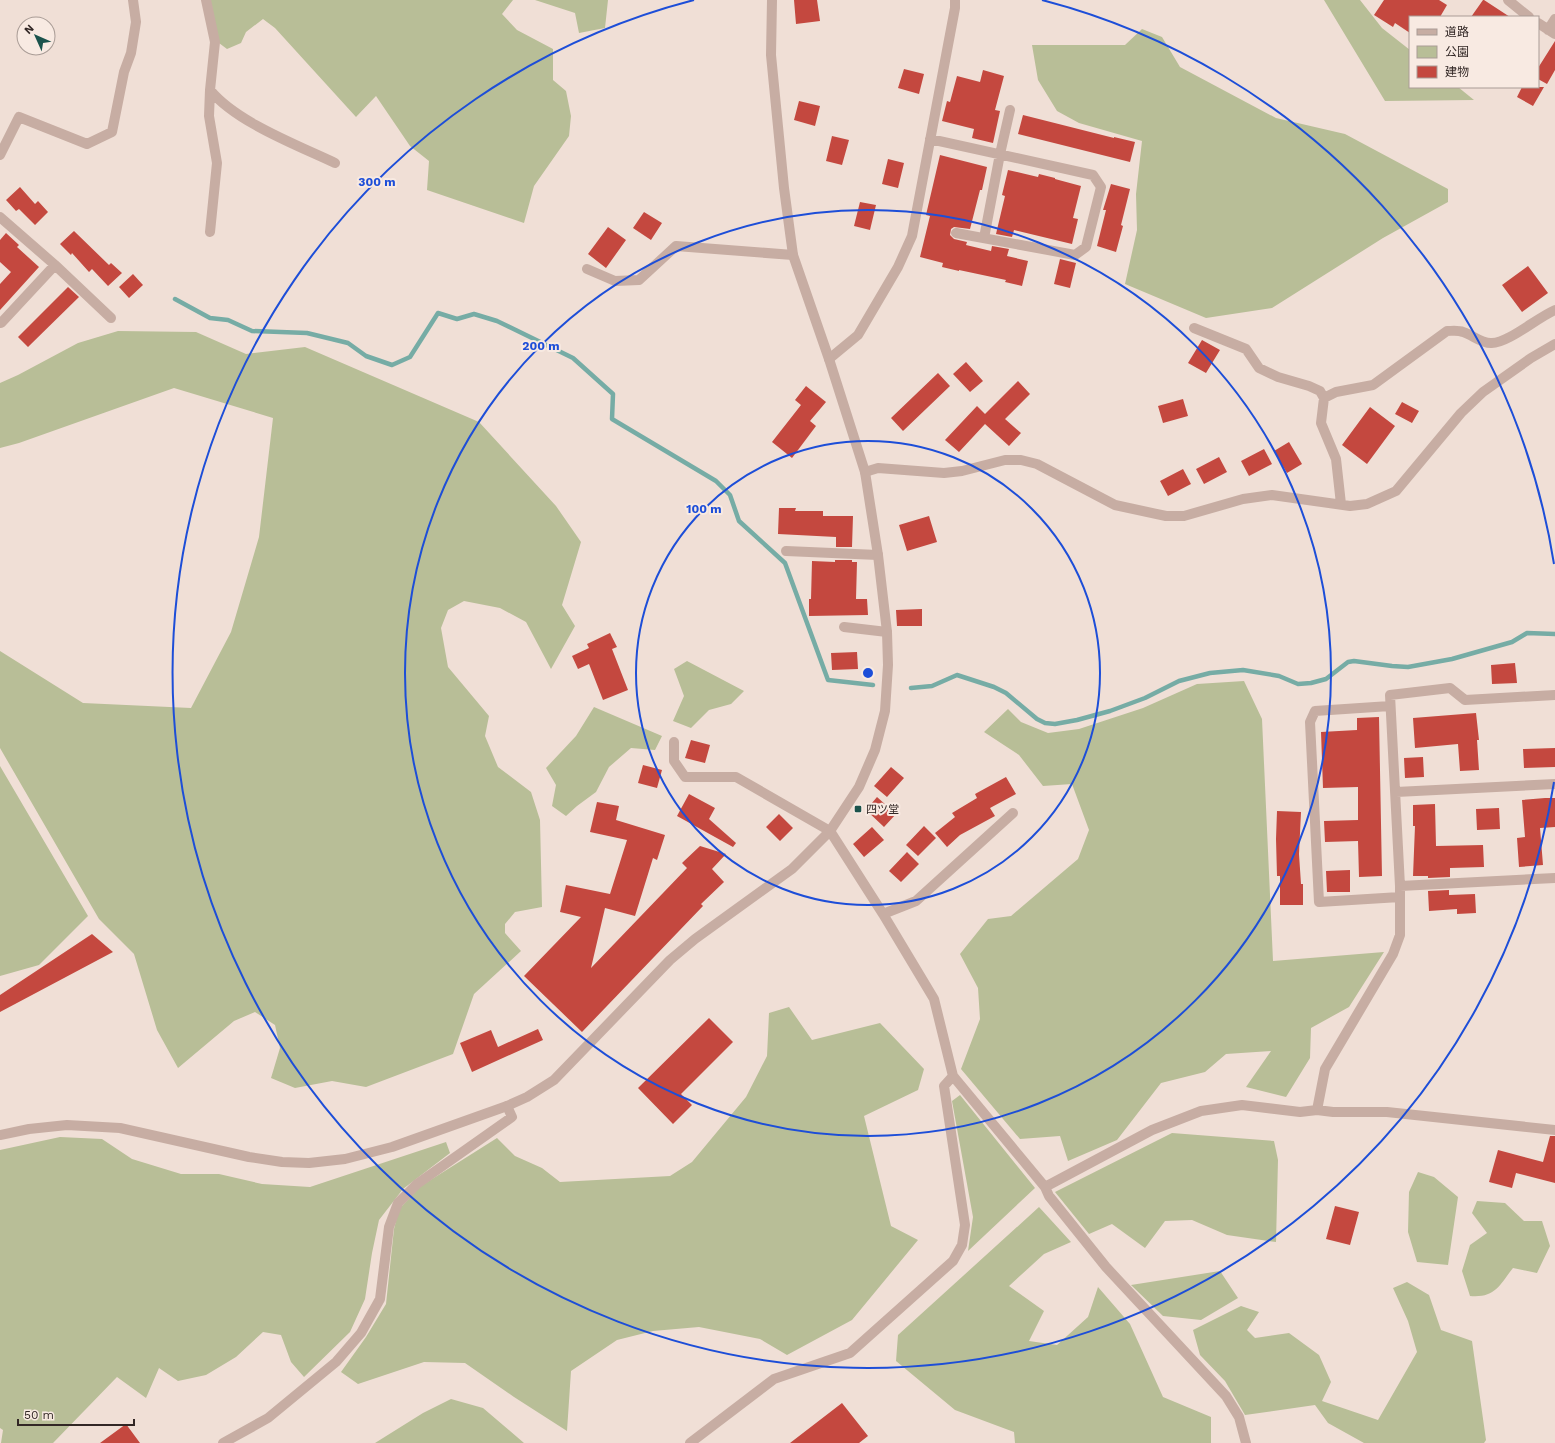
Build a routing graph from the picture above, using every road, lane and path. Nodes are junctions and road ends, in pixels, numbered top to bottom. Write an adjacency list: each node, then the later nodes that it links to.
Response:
1 (133, 0): 14 (street)
2 (206, 0): 10 (street)
3 (772, 0): 20 (street)
4 (954, 0): 12 (street)
5 (1508, 0): 6 (street)
6 (1528, 16)
7 (1555, 19): 9 (street)
8 (1539, 24): 9 (street)
9 (1552, 32)
10 (210, 90): 15 (street); 17 (street)
11 (1010, 110): 13 (street)
12 (930, 139): 13 (street); 28 (street)
13 (1000, 154): 19 (street); 19 (street)
14 (0, 155)
15 (335, 163)
16 (0, 217): 21 (street)
17 (210, 232)
18 (956, 233): 19 (street)
19 (984, 238)
20 (794, 255): 22 (street); 28 (street)
21 (55, 265): 24 (street); 25 (street)
22 (586, 269)
23 (1555, 310): 29 (street)
24 (111, 318)
25 (0, 322)
26 (1194, 328): 29 (street)
27 (1555, 344): 31 (street)
28 (829, 359): 30 (street)
29 (1324, 398): 31 (street)
30 (865, 472): 31 (street); 33 (street)
31 (1340, 504)
32 (786, 551): 33 (street)
33 (878, 555): 35 (street)
34 (844, 627): 35 (street)
35 (887, 632): 42 (street)
36 (1555, 695): 37 (street)
37 (1390, 706): 40 (street); 44 (street)
38 (674, 742): 42 (street)
39 (1555, 784): 40 (street)
40 (1396, 792): 44 (street)
41 (1013, 813): 45 (street)
42 (830, 831): 45 (street); 47 (street)
43 (1555, 878): 44 (street)
44 (1400, 892): 48 (street)
45 (884, 914): 46 (street)
46 (953, 1076): 51 (street); 53 (street)
47 (507, 1106): 50 (street); 52 (street)
48 (1317, 1110): 49 (street); 51 (street)
49 (1555, 1130)
50 (0, 1135)
51 (1045, 1187): 54 (street)
52 (223, 1443)
53 (690, 1443)
54 (1246, 1443)

